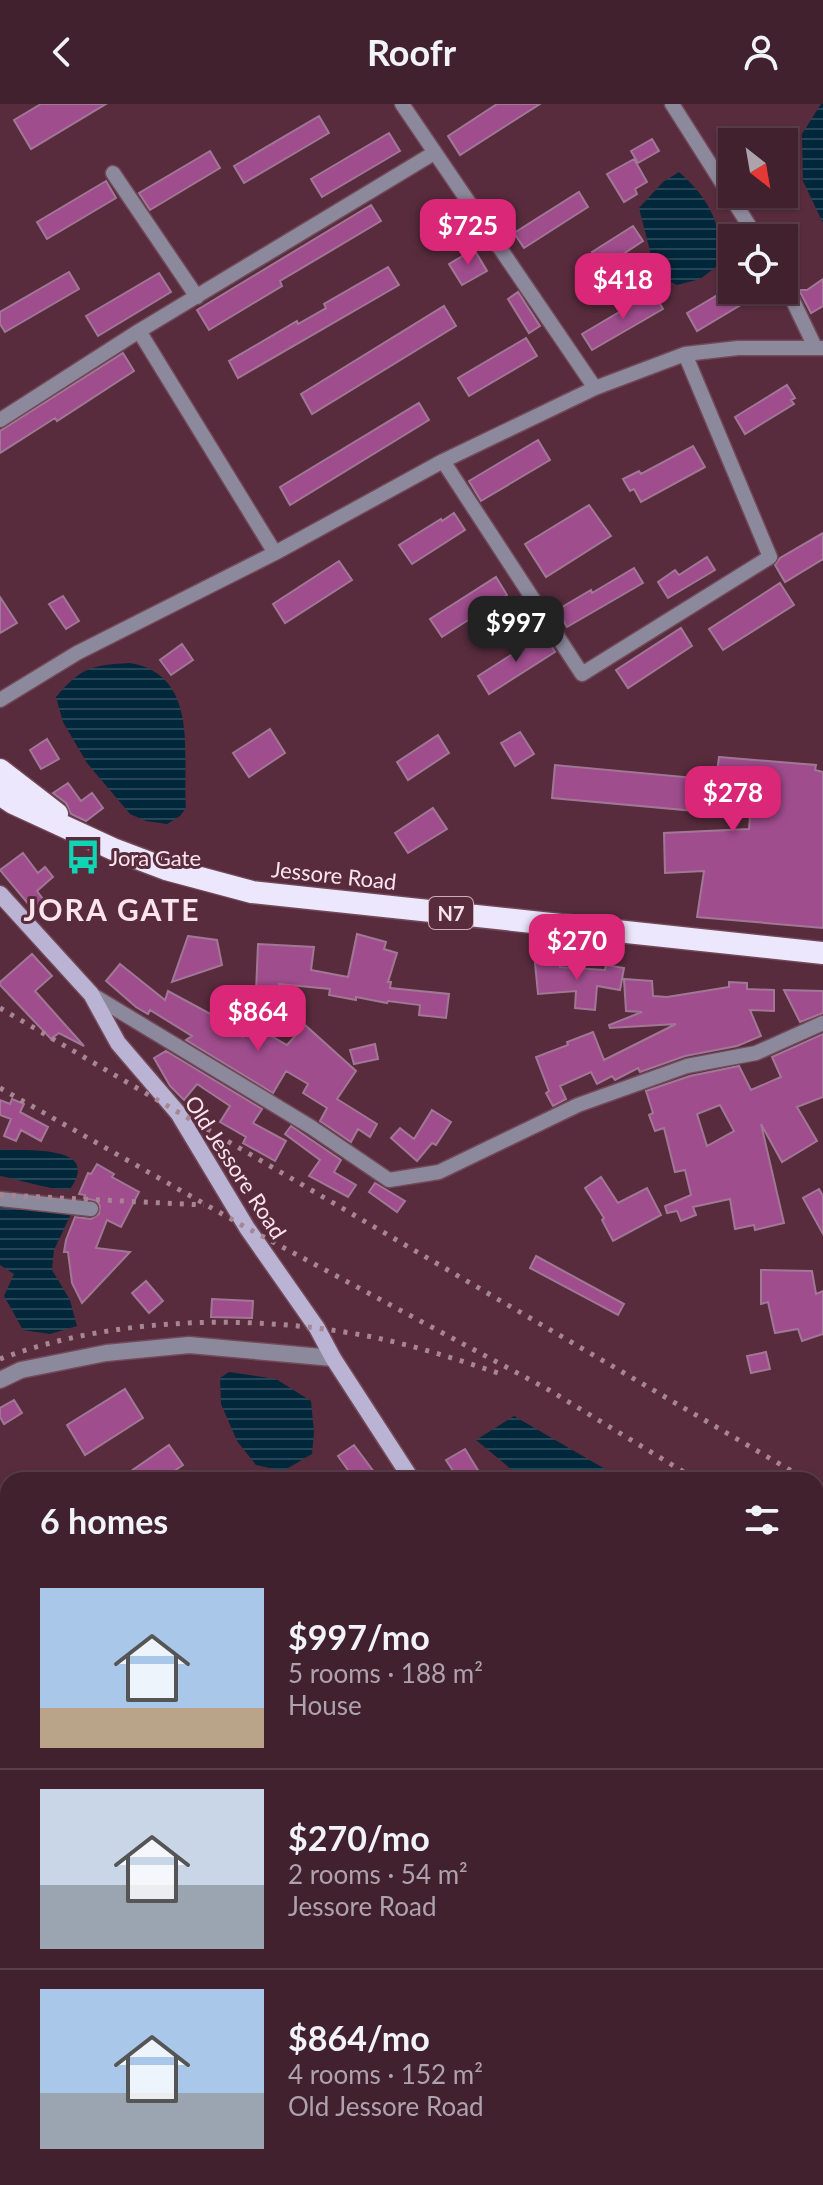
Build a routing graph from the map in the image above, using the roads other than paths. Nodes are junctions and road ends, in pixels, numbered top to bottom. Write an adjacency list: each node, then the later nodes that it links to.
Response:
1 (402, 104): 3 (street)
2 (672, 104): 5 (street)
3 (434, 153): 6 (street); 11 (street)
4 (113, 173): 6 (street)
5 (748, 224)
6 (197, 297): 8 (street)
7 (796, 304): 9 (street)
8 (139, 331): 12 (street); 14 (street)
9 (819, 348): 10 (street)
10 (685, 354): 11 (street); 13 (street)
11 (595, 388): 13 (street)
12 (0, 420)
13 (443, 461): 14 (street)
14 (275, 553): 15 (street)
15 (0, 700)
16 (0, 770): 18 (highway, Jessore Road / N7)
17 (0, 794): 18 (highway, Jessore Road / N7)
18 (87, 837): 20 (highway, Jessore Road / N7)
19 (0, 894): 21 (main road, Old Jessore Road)
20 (823, 953)
21 (91, 994): 22 (street); 25 (main road, Old Jessore Road)
22 (823, 1023)
23 (0, 1199): 24 (street)
24 (91, 1209)
25 (333, 1358): 26 (street); 27 (main road, Old Jessore Road)
26 (0, 1380)
27 (407, 1472)

